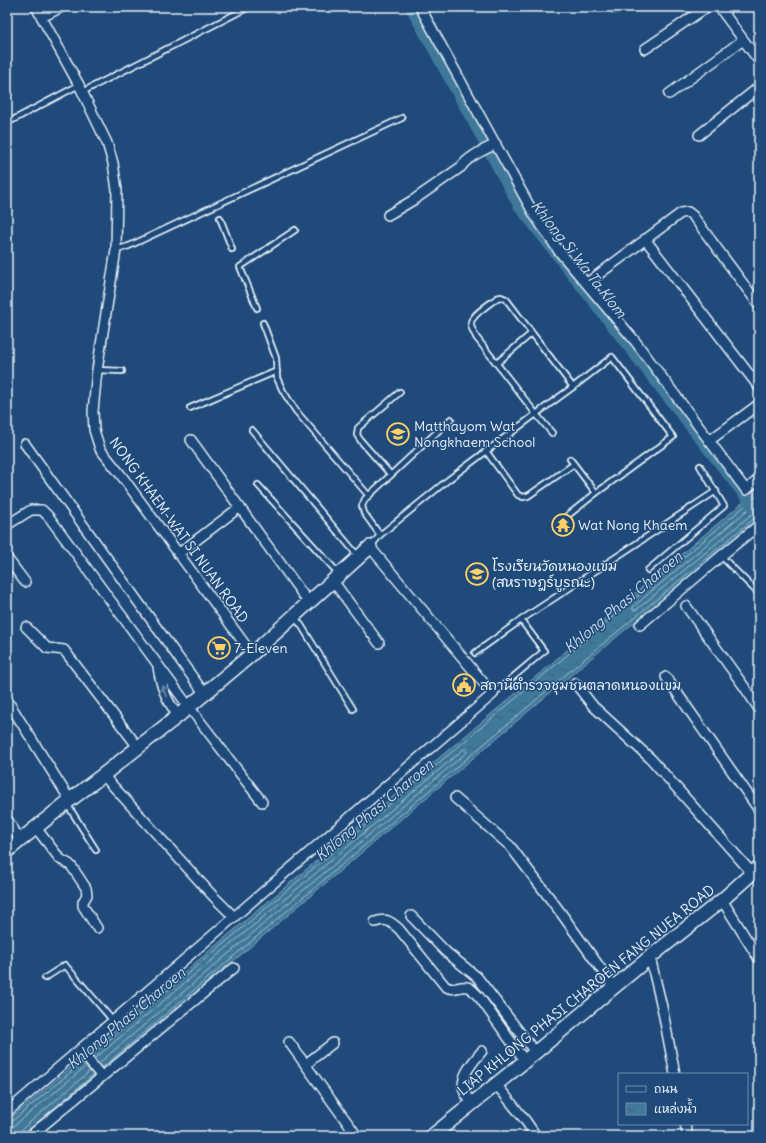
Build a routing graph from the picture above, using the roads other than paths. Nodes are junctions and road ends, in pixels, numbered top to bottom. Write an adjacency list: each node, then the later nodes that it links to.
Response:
1 (36, 7): 7 (street, NONG KHAEM-WAT SI NUAN ROAD)
2 (62, 7): 7 (street)
3 (249, 7): 11 (lane)
4 (420, 7): 17 (street)
5 (707, 7): 9 (street)
6 (719, 7): 8 (street)
7 (42, 17): 11 (street, NONG KHAEM-WAT SI NUAN ROAD)
8 (743, 40): 10 (street); 13 (street)
9 (645, 49)
10 (759, 61)
11 (80, 88): 15 (lane); 23 (street, NONG KHAEM-WAT SI NUAN ROAD)
12 (759, 88): 16 (street)
13 (670, 94)
14 (402, 118): 23 (lane)
15 (7, 123)
16 (699, 135)
17 (491, 146): 18 (street); 24 (street)
18 (388, 216)
19 (220, 218): 22 (lane)
20 (295, 230): 26 (lane)
21 (645, 239): 24 (street); 25 (street); 34 (street)
22 (232, 249)
23 (116, 250): 30 (street, NONG KHAEM-WAT SI NUAN ROAD)
24 (587, 283): 43 (street)
25 (759, 305)
26 (257, 308)
27 (263, 323): 32 (lane)
28 (532, 333): 29 (lane); 29 (lane); 33 (lane)
29 (496, 363): 38 (lane)
30 (97, 370): 31 (lane); 61 (street, NONG KHAEM-WAT SI NUAN ROAD)
31 (122, 371)
32 (277, 371): 37 (lane); 54 (lane)
33 (573, 387): 38 (lane); 53 (lane)
34 (759, 387)
35 (400, 392): 49 (lane)
36 (759, 404): 43 (street)
37 (190, 408)
38 (536, 414): 41 (lane); 45 (lane)
39 (452, 419): 49 (lane)
40 (252, 430): 64 (lane)
41 (552, 433)
42 (191, 440): 55 (street)
43 (709, 441): 50 (street)
44 (25, 444): 81 (street)
45 (486, 450): 47 (lane); 59 (lane)
46 (570, 459): 47 (lane)
47 (574, 464): 53 (lane)
48 (700, 466): 52 (lane)
49 (391, 475): 54 (lane)
50 (759, 479)
51 (258, 485): 66 (lane)
52 (716, 491): 65 (lane); 72 (lane)
53 (596, 493): 56 (lane)
54 (369, 496): 59 (lane)
55 (240, 507): 61 (street); 69 (street)
56 (562, 520)
57 (7, 525): 78 (street)
58 (759, 525): 62 (street)
59 (380, 535): 60 (lane)
60 (370, 547): 64 (street); 82 (street)
61 (178, 554): 77 (street, NONG KHAEM-WAT SI NUAN ROAD)
62 (721, 556): 68 (lane); 73 (street)
63 (7, 558): 67 (street)
64 (359, 558): 66 (street)
65 (648, 570)
66 (336, 578): 69 (street); 75 (street)
67 (25, 582)
68 (759, 594)
69 (309, 603): 71 (street)
70 (686, 606): 86 (street)
71 (294, 616): 77 (street); 85 (lane)
72 (521, 620): 76 (lane); 82 (lane)
73 (640, 625)
74 (26, 628): 88 (street)
75 (379, 643)
76 (475, 653)
77 (252, 654): 81 (street)
78 (158, 664): 84 (street); 87 (street, one-way to 78)
79 (666, 677): 93 (street)
80 (575, 683): 99 (street)
81 (204, 693): 84 (street)
82 (493, 694): 102 (street)
83 (7, 700): 91 (street)
84 (189, 707): 87 (street); 92 (street)
85 (353, 709)
86 (759, 709)
87 (178, 716): 88 (street)
88 (138, 747): 89 (street)
89 (103, 775): 91 (street); 102 (street)
90 (455, 798): 109 (street)
91 (68, 801): 95 (street); 97 (lane)
92 (262, 802)
93 (759, 810)
94 (7, 819): 96 (street)
95 (36, 828): 96 (street); 104 (street)
96 (20, 840): 98 (street)
97 (96, 850)
98 (7, 852)
99 (755, 870): 100 (street, LIAP KHLONG PHASI CHAROEN FANG NUEA ROAD)
100 (722, 900): 105 (street, LIAP KHLONG PHASI CHAROEN FANG NUEA ROAD); 106 (street)
101 (411, 916): 115 (street)
102 (234, 917): 110 (street)
103 (375, 922): 115 (street)
104 (97, 928)
105 (650, 957): 109 (street, LIAP KHLONG PHASI CHAROEN FANG NUEA ROAD); 117 (street)
106 (759, 959)
107 (234, 968): 118 (street)
108 (45, 978): 110 (lane)
109 (614, 987): 115 (street, LIAP KHLONG PHASI CHAROEN FANG NUEA ROAD)
110 (114, 1022): 114 (street)
111 (289, 1042): 116 (street)
112 (333, 1043): 116 (street)
113 (482, 1051): 120 (street)
114 (82, 1052): 118 (street); 121 (street)
115 (530, 1057): 119 (street, LIAP KHLONG PHASI CHAROEN FANG NUEA ROAD)
116 (306, 1066): 124 (street)
117 (675, 1073)
118 (101, 1076): 123 (street)
119 (496, 1084): 120 (street, LIAP KHLONG PHASI CHAROEN FANG NUEA ROAD); 126 (street)
120 (473, 1103): 125 (street, LIAP KHLONG PHASI CHAROEN FANG NUEA ROAD)
121 (7, 1112)
122 (685, 1125): 127 (street)
123 (30, 1136)
124 (357, 1136)
125 (432, 1136)
126 (536, 1136)
127 (688, 1136)

